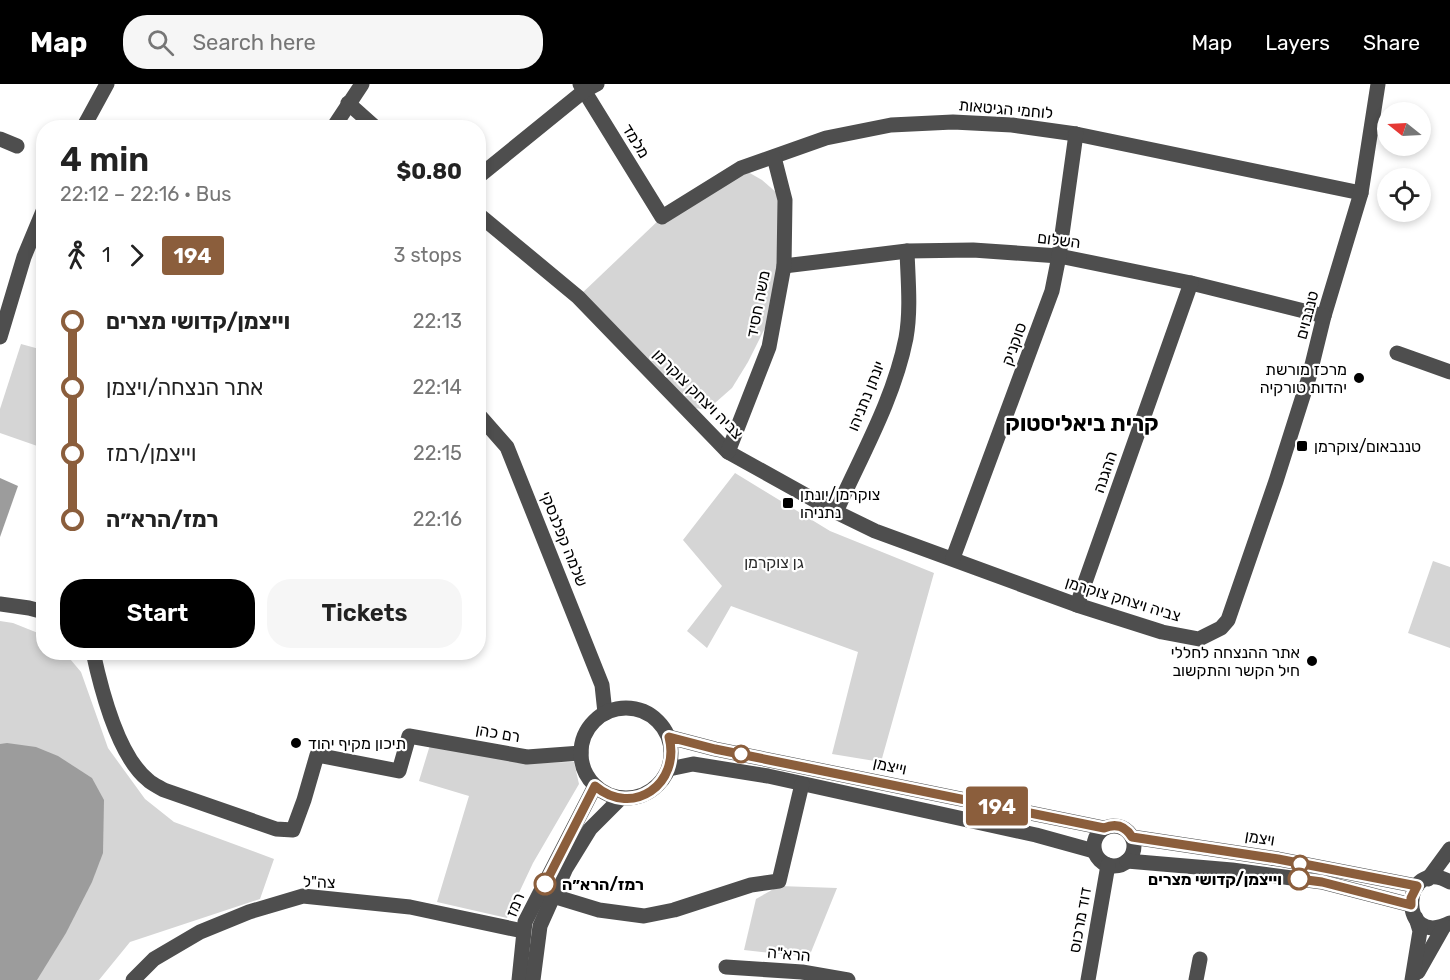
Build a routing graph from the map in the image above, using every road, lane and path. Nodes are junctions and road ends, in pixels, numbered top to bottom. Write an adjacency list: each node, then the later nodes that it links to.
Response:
1 (107, 84): 6 (street)
2 (362, 84): 5 (street)
3 (1378, 84): 14 (street, טננבוים)
4 (587, 86): 13 (street); 15 (street, מלמד)
5 (348, 103): 7 (street); 8 (street)
6 (87, 120)
7 (338, 120)
8 (367, 120)
9 (1077, 134): 12 (street, לוחמי הגיטאות); 14 (street, לוחמי הגיטאות); 19 (street, סוקניק)
10 (0, 138): 11 (street)
11 (17, 146)
12 (774, 157): 15 (street, לוחמי הגיטאות); 20 (street, משה חסיד)
13 (486, 170)
14 (1361, 193): 22 (street, טננבוים)
15 (662, 217)
16 (486, 221): 27 (street, צביה ויצחק צוקרמן)
17 (36, 228): 23 (street)
18 (907, 251): 19 (street, השלום); 20 (street, השלום); 28 (street, יונתן נתניהו)
19 (1059, 256): 21 (street, השלום); 29 (street, סוקניק)
20 (784, 266): 27 (street, משה חסיד)
21 (1191, 283): 22 (street, השלום); 31 (street, ההגנה)
22 (1324, 316): 33 (street, טננבוים)
23 (0, 337)
24 (1398, 353): 25 (street)
25 (1449, 369)
26 (486, 427): 35 (street, שלמה קפלנסקי)
27 (728, 452): 28 (street, צביה ויצחק צוקרמן)
28 (836, 512): 29 (street, צביה ויצחק צוקרמן)
29 (954, 558): 31 (street, צביה ויצחק צוקרמן)
30 (0, 604): 32 (street)
31 (1077, 605): 33 (street, צביה ויצחק צוקרמן)
32 (36, 610)
33 (1199, 639)
34 (95, 660): 39 (street, רם כהן)
35 (602, 685): 36 (street); 37 (street)
36 (623, 707): 37 (street); 38 (street)
37 (605, 713): 39 (street)
38 (669, 737): 40 (street); 44 (street, וייצמן)
39 (581, 753): 42 (street)
40 (669, 769): 41 (street); 43 (street)
41 (802, 784): 47 (street); 52 (street)
42 (595, 786): 43 (street); 55 (street, רמז)
43 (621, 798): 52 (street, רמז)
44 (1104, 828): 45 (street); 47 (street)
45 (1132, 837): 48 (street); 51 (street, ויצמן)
46 (1450, 849): 51 (street)
47 (1094, 851): 49 (street)
48 (1127, 861): 49 (street); 53 (street)
49 (1107, 865): 62 (street, דוד מרכוס)
50 (1450, 882): 51 (street, ויצמן)
51 (1422, 883): 53 (street)
52 (553, 896): 60 (street, רמז)
53 (1413, 912): 54 (street); 64 (street)
54 (1449, 924): 64 (street)
55 (524, 931): 58 (street, צה"ל); 59 (street, רמז)
56 (1200, 959): 63 (street)
57 (726, 968): 61 (street, הרא"ה)
58 (133, 980)
59 (519, 980)
60 (533, 980)
61 (848, 980)
62 (1088, 980)
63 (1196, 980)
64 (1413, 980)

